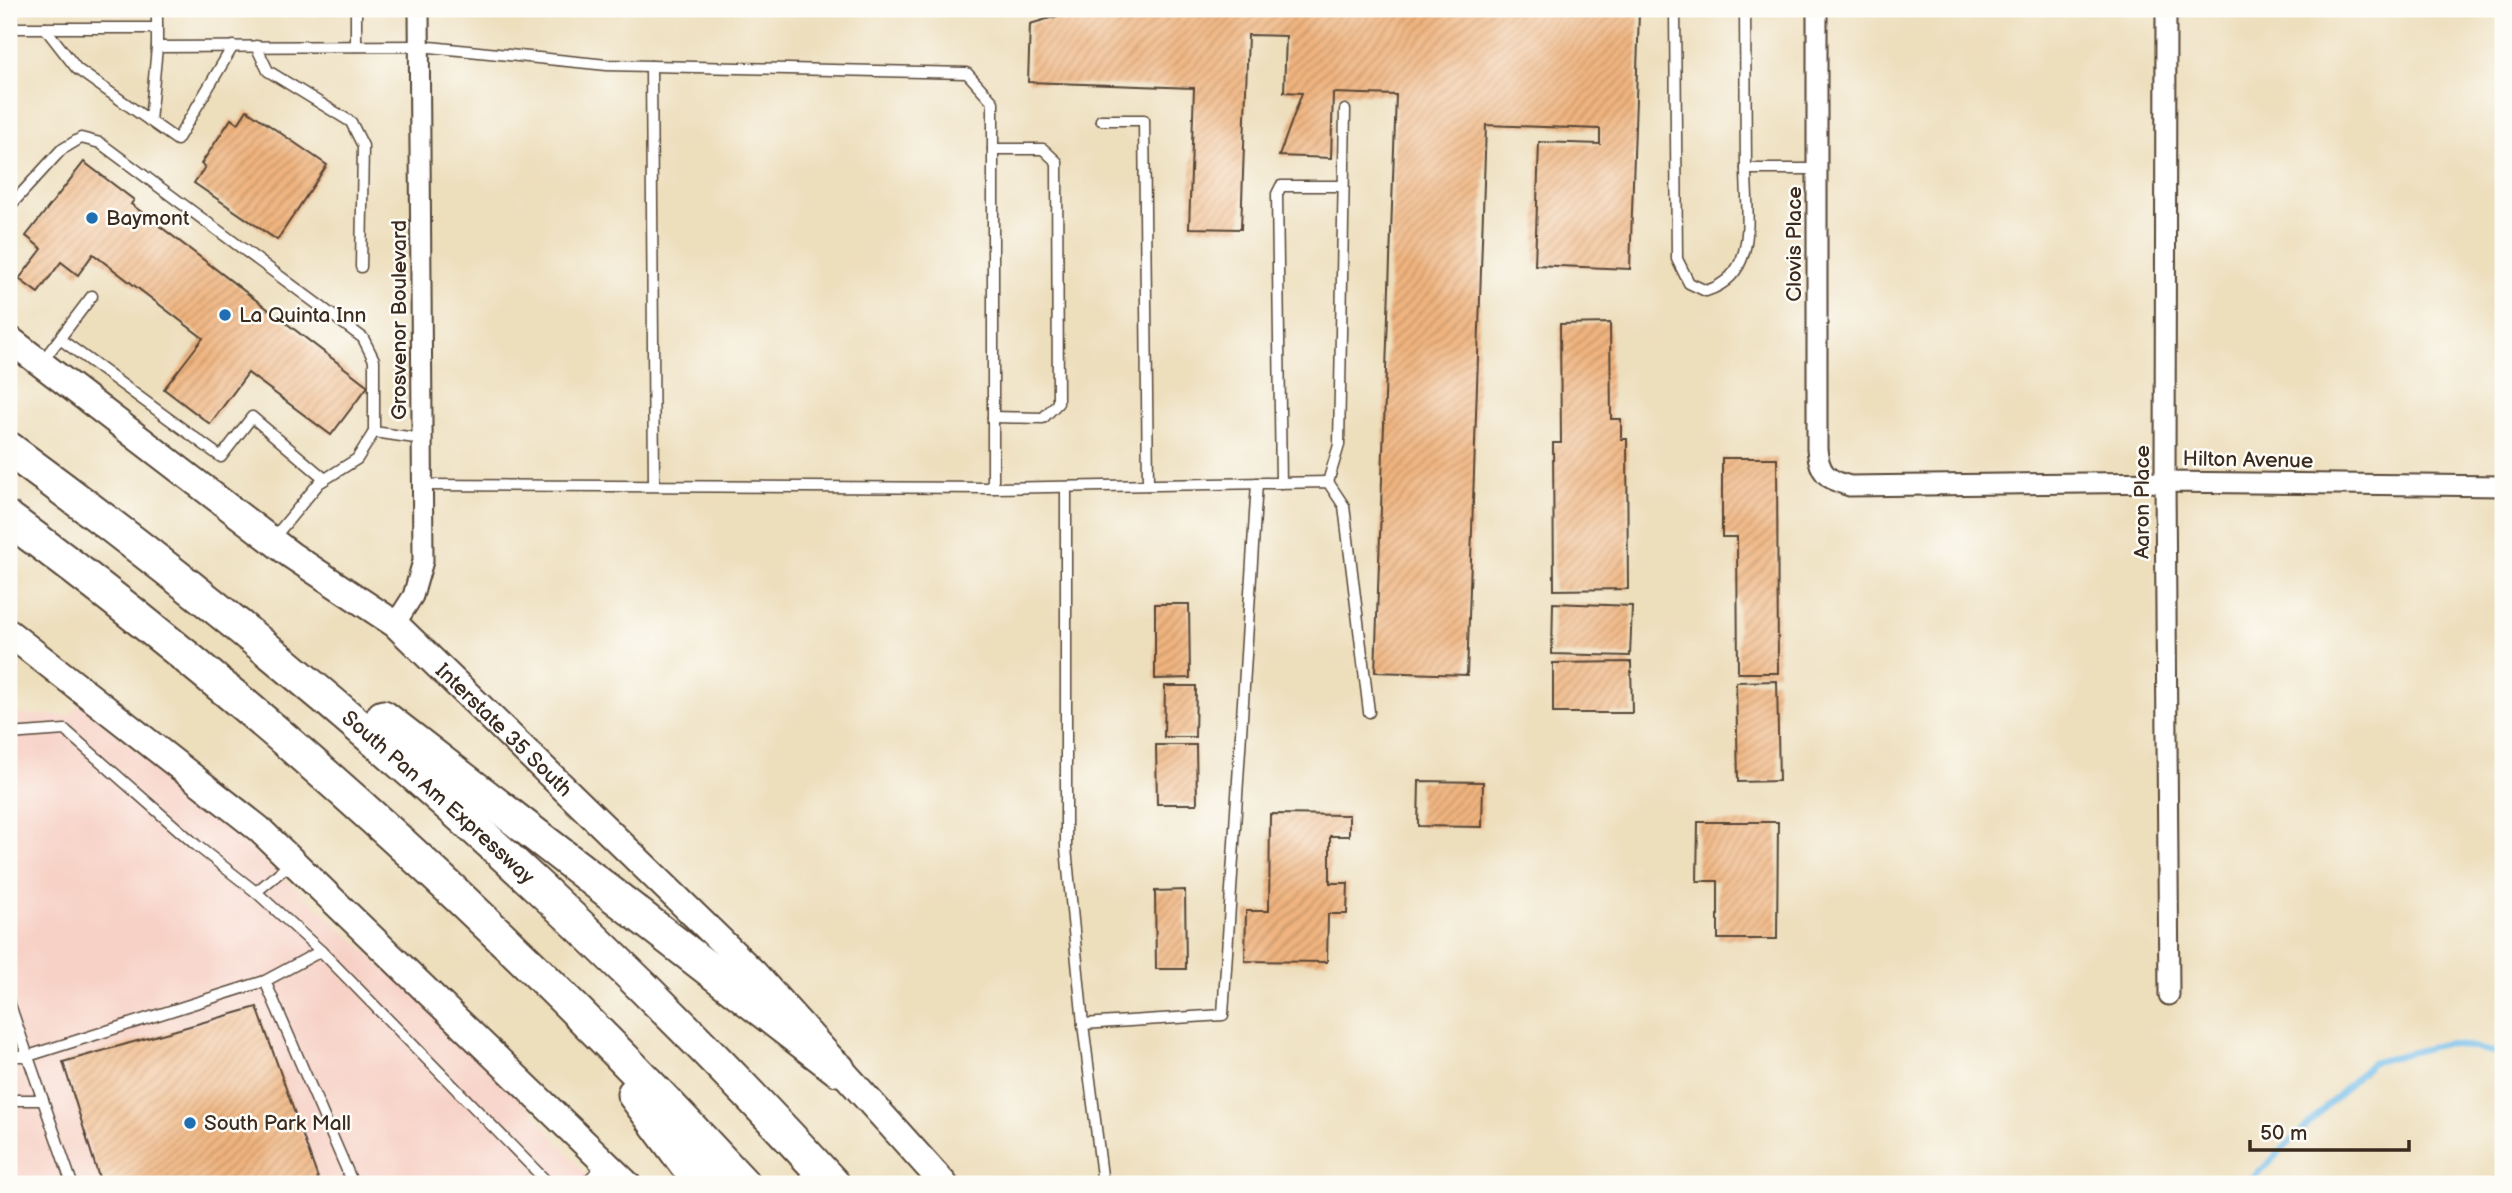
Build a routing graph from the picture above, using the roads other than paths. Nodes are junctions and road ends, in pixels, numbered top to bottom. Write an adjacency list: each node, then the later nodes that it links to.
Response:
1 (12, 9): 9 (lane)
2 (157, 9): 11 (lane)
3 (356, 9): 14 (lane)
4 (419, 9): 15 (street, Grosvenor Boulevard)
5 (1675, 9): 23 (lane)
6 (1745, 9): 23 (lane)
7 (1817, 9): 24 (street, Clovis Place)
8 (2166, 9): 39 (street, Aaron Place)
9 (12, 28): 10 (lane); 16 (lane)
10 (44, 28): 11 (lane); 21 (lane)
11 (157, 29): 17 (lane)
12 (233, 46): 13 (lane); 17 (lane); 21 (lane)
13 (256, 46): 14 (lane); 27 (lane)
14 (356, 46): 15 (lane)
15 (420, 46): 18 (lane); 34 (street, Grosvenor Boulevard)
16 (9, 47)
17 (158, 47): 21 (lane)
18 (651, 66): 22 (lane); 42 (lane)
19 (1345, 110): 25 (lane)
20 (1101, 120): 44 (lane)
21 (150, 121)
22 (993, 149): 32 (lane); 32 (lane)
23 (1746, 169): 24 (lane)
24 (1817, 169): 36 (street, Clovis Place)
25 (1343, 186): 38 (lane); 41 (lane)
26 (9, 207): 33 (lane)
27 (361, 267)
28 (92, 296): 30 (lane)
29 (9, 338): 31 (main road, Interstate 35 South)
30 (60, 338): 31 (lane); 37 (lane)
31 (40, 363): 50 (main road, Interstate 35 South)
32 (993, 417): 47 (lane)
33 (374, 432): 34 (lane); 37 (lane)
34 (422, 439): 43 (street, Grosvenor Boulevard)
35 (9, 449): 48 (highway, South Pan Am Expressway)
36 (1825, 477): 39 (street, Hilton Avenue)
37 (325, 479): 50 (lane)
38 (1328, 482): 41 (lane); 53 (lane)
39 (2165, 482): 45 (street, Hilton Avenue); 60 (street, Aaron Place)
40 (1256, 483): 41 (lane); 44 (lane); 63 (lane)
41 (1281, 483)
42 (654, 484): 43 (lane); 47 (lane)
43 (423, 485): 51 (street, Grosvenor Boulevard)
44 (1148, 485): 46 (lane)
45 (2503, 486)
46 (1066, 487): 47 (lane); 63 (lane)
47 (993, 488)
48 (70, 494): 66 (highway); 77 (highway, South Pan Am Expressway)
49 (9, 519): 59 (highway)
50 (272, 541): 51 (main road, Interstate 35 South)
51 (395, 624): 66 (main road, Interstate 35 South)
52 (9, 633): 55 (main road)
53 (1369, 712)
54 (9, 734): 56 (lane)
55 (293, 861): 56 (lane); 69 (main road)
56 (256, 892): 57 (lane)
57 (321, 951): 58 (lane); 72 (lane)
58 (265, 981): 65 (lane); 71 (lane)
59 (554, 989): 75 (highway); 76 (highway)
60 (2169, 995)
61 (9, 1002): 62 (lane)
62 (10, 1013): 65 (lane)
63 (1083, 1024): 79 (lane)
64 (9, 1056): 65 (lane)
65 (28, 1056): 68 (lane)
66 (838, 1069): 78 (main road, Interstate 35 South)
67 (9, 1100): 68 (lane)
68 (43, 1101): 70 (lane)
69 (605, 1162): 73 (lane); 74 (main road)
70 (72, 1184)
71 (353, 1184)
72 (549, 1184)
73 (585, 1184)
74 (627, 1184)
75 (701, 1184)
76 (743, 1184)
77 (833, 1184)
78 (944, 1184)
79 (1103, 1184)

